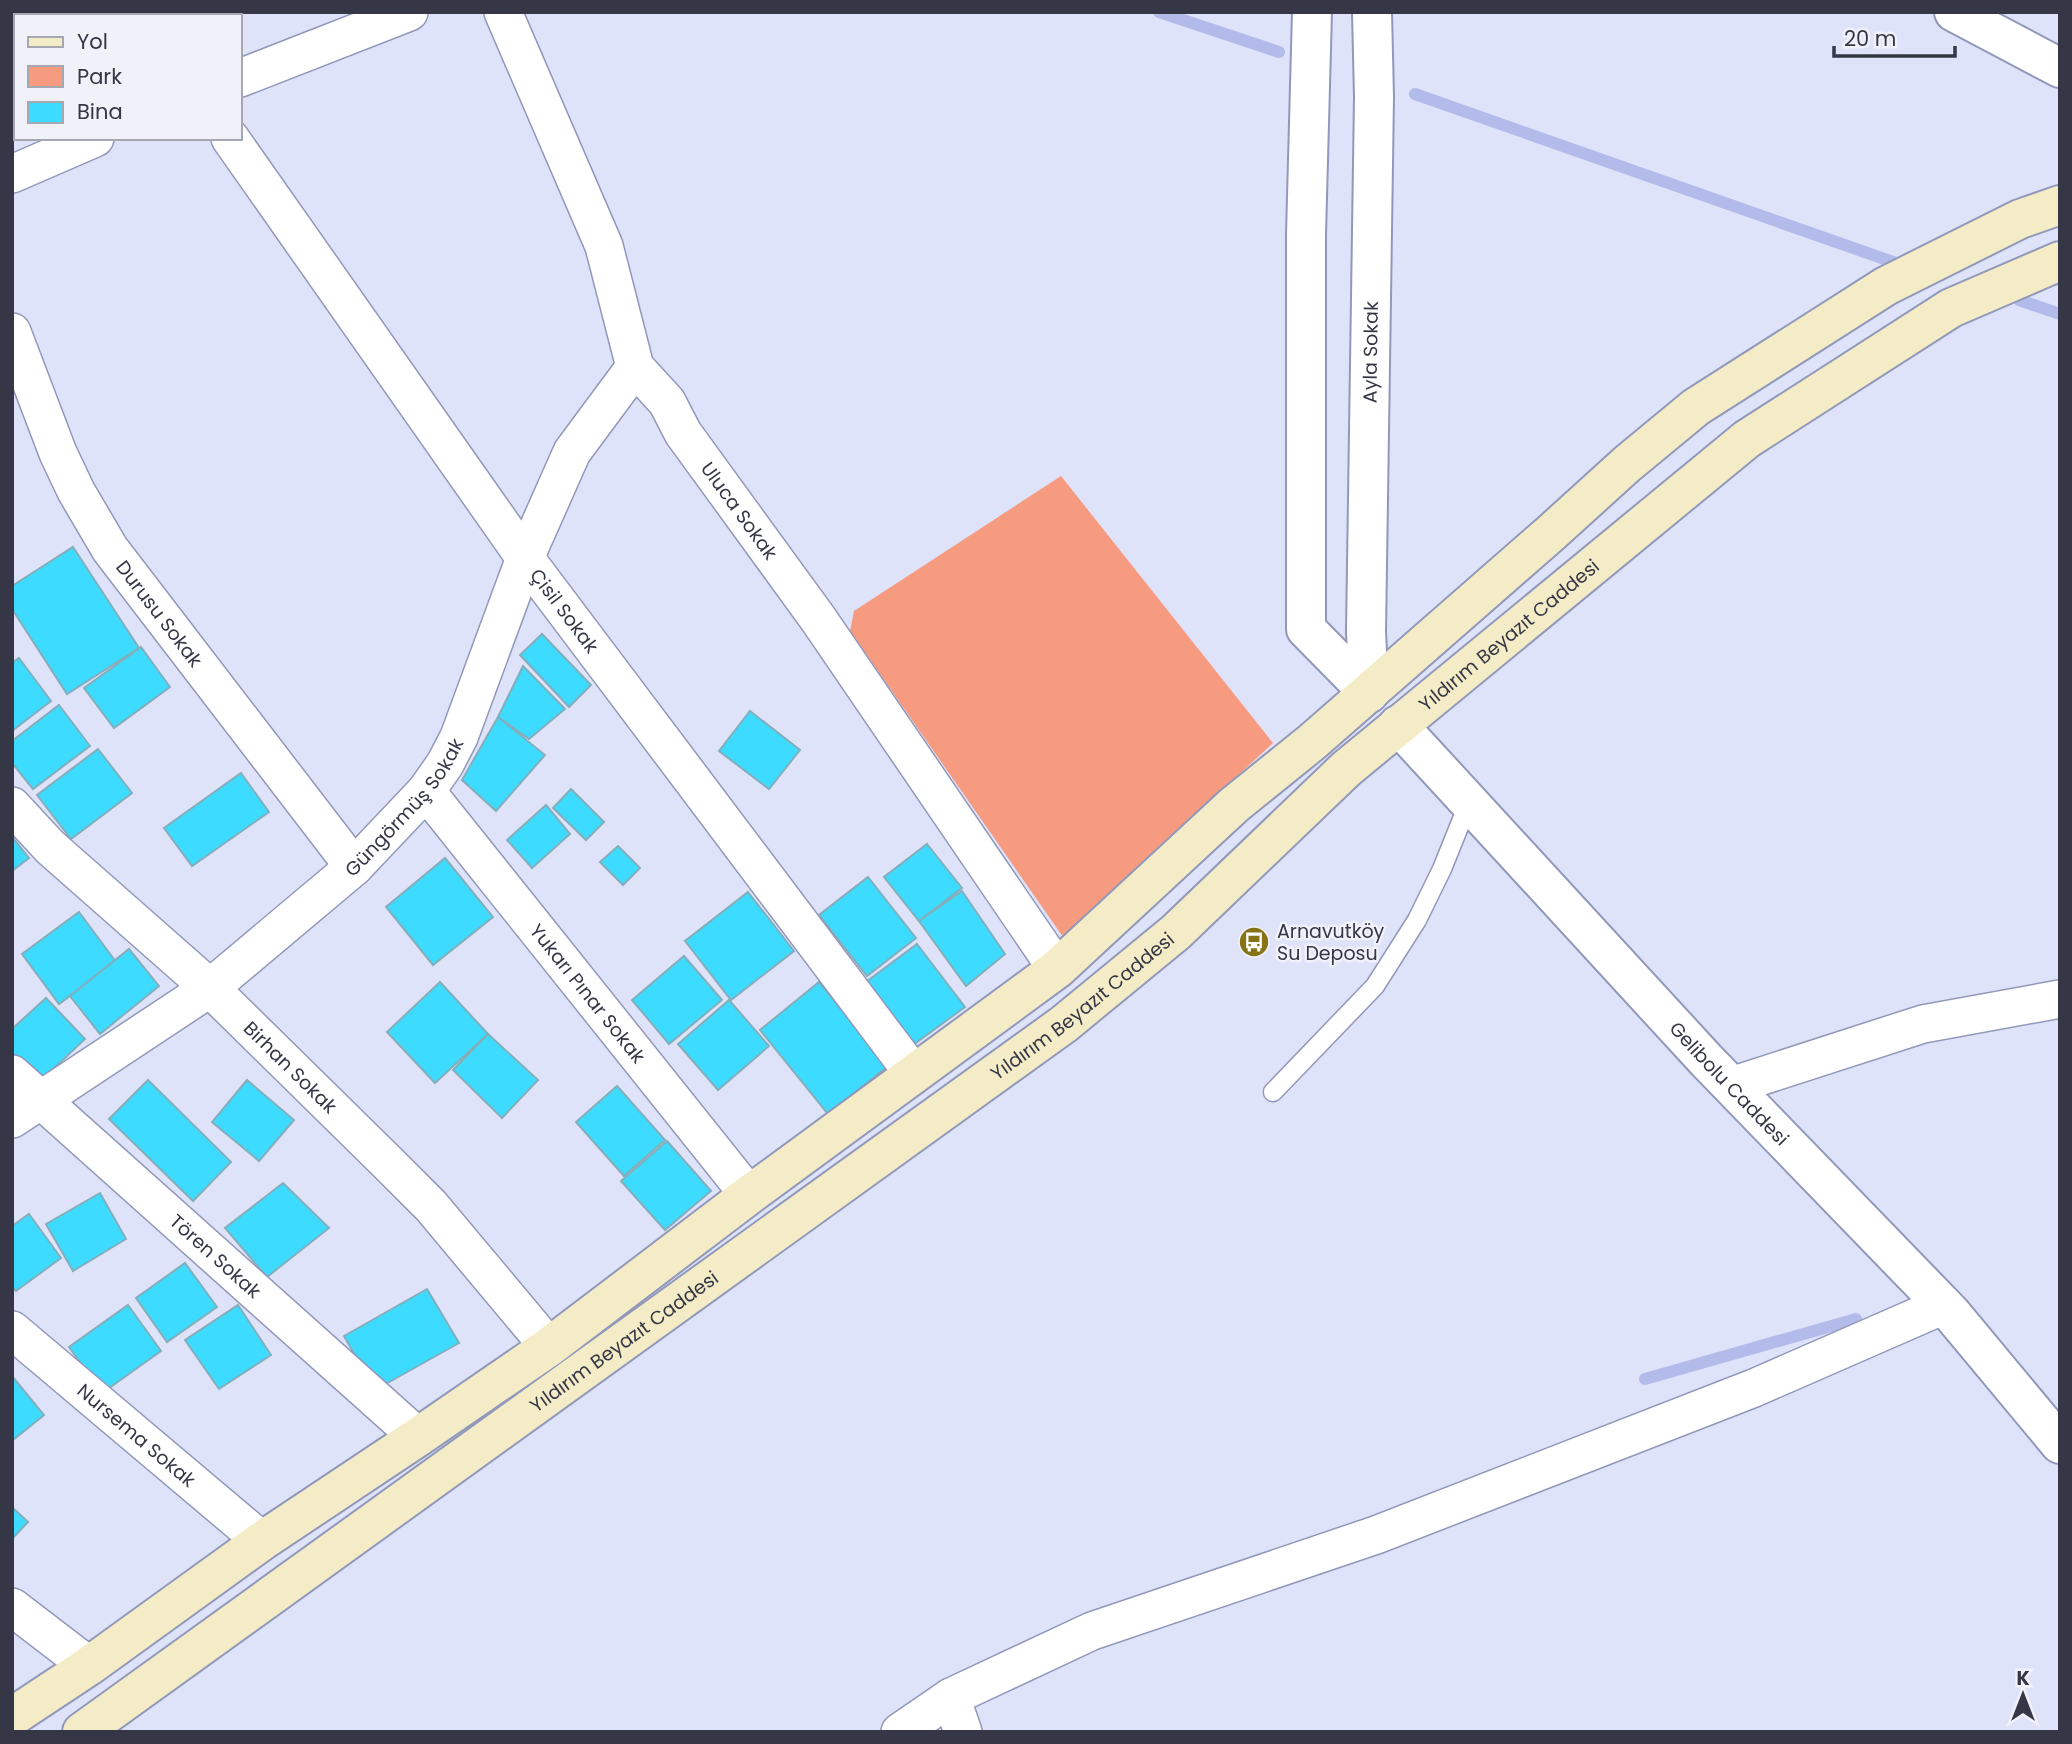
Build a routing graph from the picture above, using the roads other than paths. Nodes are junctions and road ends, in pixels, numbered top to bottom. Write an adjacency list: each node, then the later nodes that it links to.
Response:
1 (409, 12): 7 (street)
2 (503, 12): 14 (street, Uluca Sokak)
3 (1312, 12): 16 (street)
4 (1372, 12): 16 (street, Ayla Sokak)
5 (1954, 12): 6 (street)
6 (2060, 68)
7 (242, 77)
8 (90, 140): 10 (street)
9 (231, 140): 15 (street, Çisil Sokak)
10 (12, 174)
11 (2060, 205): 16 (main road)
12 (2060, 261): 17 (main road, Yıldırım Beyazıt Caddesi)
13 (12, 332): 21 (street, Durusu Sokak)
14 (635, 366): 15 (street, Güngörmüş Sokak); 22 (street, Uluca Sokak)
15 (525, 558): 18 (street, Güngörmüş Sokak); 25 (street, Çisil Sokak)
16 (1369, 693): 17 (main road); 22 (main road)
17 (1398, 725): 19 (street, Gelibolu Caddesi); 42 (main road, Yıldırım Beyazıt Caddesi)
18 (426, 791): 21 (street, Güngörmüş Sokak); 31 (street, Yukarı Pınar Sokak)
19 (1469, 802): 27 (street, Gelibolu Caddesi); 28 (lane)
20 (12, 806): 23 (street, Birhan Sokak)
21 (354, 867): 23 (street, Güngörmüş Sokak)
22 (1057, 969): 25 (main road)
23 (210, 988): 29 (street, Güngörmüş Sokak); 34 (street, Birhan Sokak)
24 (2060, 999): 27 (street)
25 (913, 1073): 31 (main road)
26 (12, 1074): 29 (street, Tören Sokak)
27 (1731, 1086): 32 (street, Gelibolu Caddesi)
28 (1273, 1092)
29 (43, 1099): 30 (street, Güngörmüş Sokak); 35 (street, Tören Sokak)
30 (12, 1119)
31 (749, 1195): 34 (main road)
32 (1944, 1305): 36 (street, Gelibolu Caddesi); 40 (street)
33 (12, 1330): 37 (street, Nursema Sokak)
34 (549, 1347): 35 (main road)
35 (418, 1437): 37 (main road)
36 (2060, 1444)
37 (262, 1541): 39 (main road)
38 (12, 1607): 39 (street)
39 (89, 1666): 41 (main road)
40 (951, 1698): 43 (street); 44 (street)
41 (12, 1717)
42 (82, 1732)
43 (900, 1732)
44 (963, 1732)

